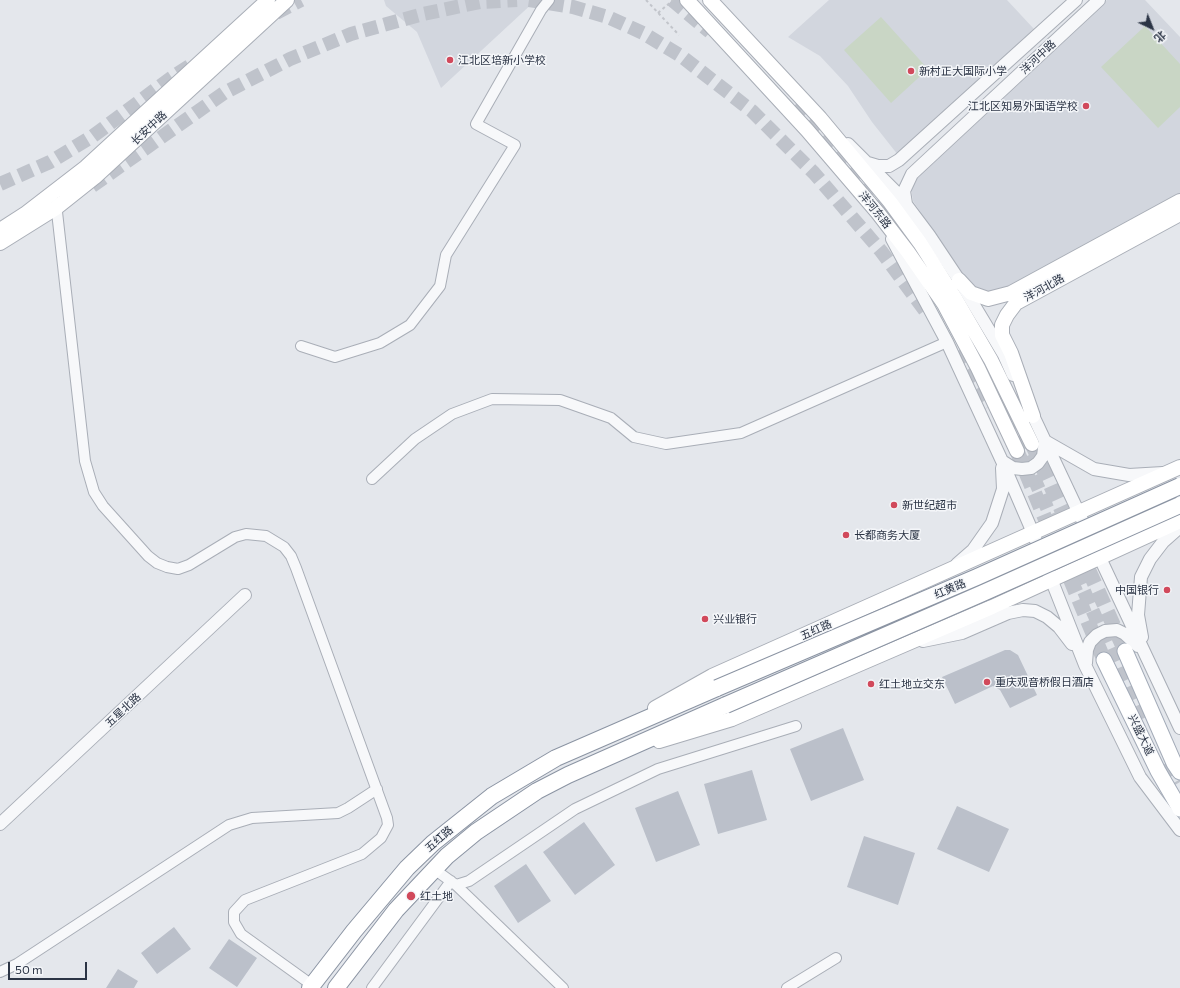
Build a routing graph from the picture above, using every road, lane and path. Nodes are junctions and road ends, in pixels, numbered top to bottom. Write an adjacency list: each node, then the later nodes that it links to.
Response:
1 (268, 0): 14 (main road, 长安中路)
2 (287, 0): 17 (main road, 长安中路)
3 (549, 0): 24 (street)
4 (646, 0): 10 (path)
5 (673, 0): 10 (path, bridge)
6 (687, 0): 18 (main road, 洋河东路)
7 (710, 0): 12 (main road, 洋河东路)
8 (1076, 0): 13 (street, 洋河中路)
9 (1099, 0): 16 (street, 洋河中路)
10 (658, 14): 11 (path)
11 (679, 35)
12 (820, 118): 13 (street); 26 (main road, 洋河东路)
13 (868, 163): 16 (street)
14 (54, 193): 17 (street); 20 (main road, 长安中路)
15 (1180, 200): 22 (main road, 洋河北路)
16 (906, 204): 22 (street)
17 (56, 208): 21 (main road, 长安中路); 55 (street)
18 (878, 213): 23 (street); 27 (main road, 洋河东路)
19 (1180, 214): 25 (main road, 洋河北路)
20 (0, 230)
21 (0, 243)
22 (959, 280): 25 (street)
23 (947, 342): 28 (street); 30 (street)
24 (301, 346)
25 (1033, 416): 26 (street)
26 (1038, 443): 28 (street); 29 (street); 33 (street)
27 (1017, 451)
28 (1002, 461): 37 (street); 39 (street)
29 (1174, 470): 33 (main road, 五红路); 34 (main road)
30 (372, 479)
31 (1180, 486): 48 (highway, 红黄路, bridge)
32 (1180, 505): 49 (highway, 红黄路, bridge)
33 (1078, 512): 37 (main road, 五红路); 38 (street)
34 (1180, 517)
35 (1180, 521): 38 (main road, 五红路)
36 (1180, 527): 45 (street)
37 (1033, 533): 39 (main road, 五红路); 40 (street)
38 (1100, 559): 40 (main road, 五红路); 45 (street)
39 (950, 570): 42 (main road); 52 (main road, 五红路)
40 (1051, 581): 42 (main road, 五红路); 47 (street)
41 (245, 595): 57 (street, 五星北路)
42 (970, 616): 43 (main road, 五红路)
43 (903, 645): 47 (street); 53 (main road, 五红路)
44 (1125, 651): 54 (main road, 兴盛大道)
45 (1144, 652): 47 (street); 51 (street)
46 (1104, 660): 56 (main road, 兴盛大道)
47 (1086, 665): 58 (street)
48 (718, 688): 52 (highway, 五红路)
49 (726, 705): 53 (highway, 五红路)
50 (796, 726): 60 (street)
51 (1180, 728)
52 (605, 737): 63 (highway, 五红路)
53 (614, 754): 59 (highway, 五红路)
54 (1180, 772)
55 (376, 789): 62 (street); 63 (street)
56 (1180, 809)
57 (0, 824)
58 (1180, 830)
59 (434, 869): 60 (street); 64 (highway, 五红路)
60 (454, 883): 65 (street); 66 (street)
61 (836, 958): 67 (street)
62 (0, 972)
63 (311, 987)
64 (336, 988)
65 (372, 988)
66 (563, 988)
67 (788, 988)

